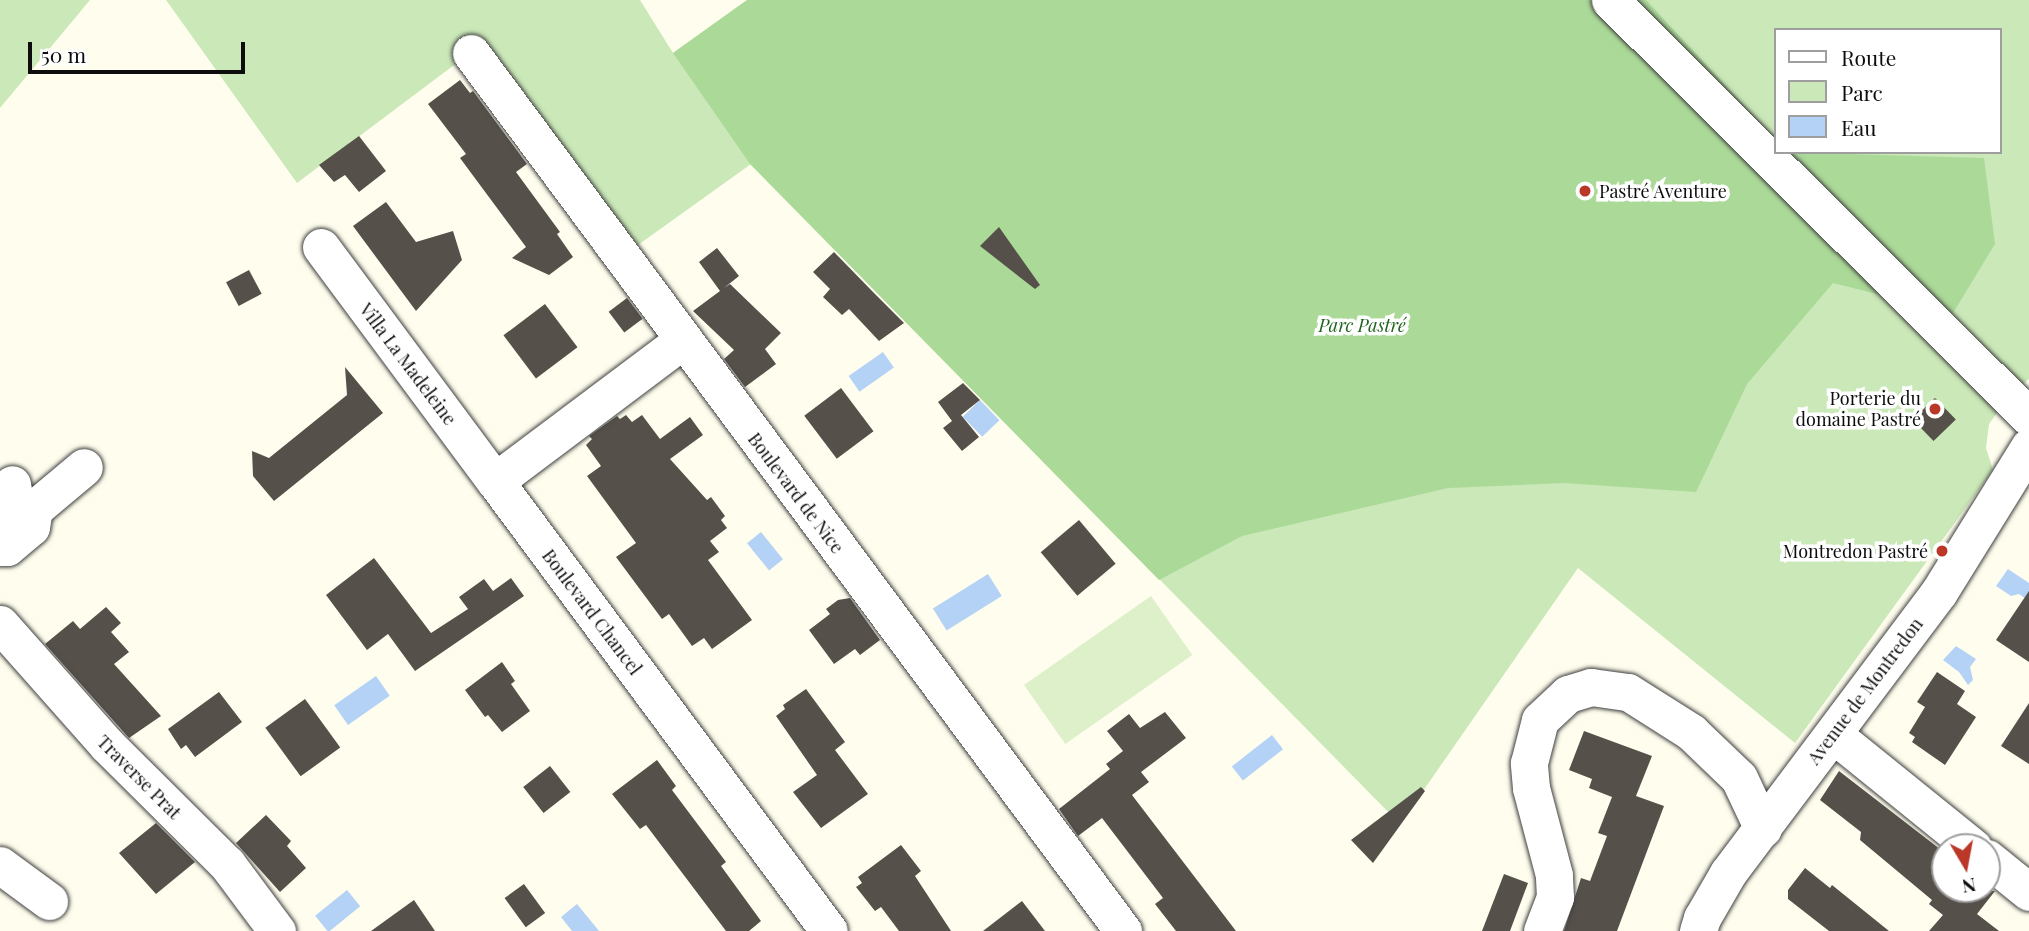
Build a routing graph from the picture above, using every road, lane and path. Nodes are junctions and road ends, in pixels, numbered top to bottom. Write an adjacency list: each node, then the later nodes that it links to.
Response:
1 (1610, 0): 5 (street)
2 (471, 53): 4 (street, Boulevard de Nice)
3 (321, 247): 8 (street, Villa La Madeleine)
4 (683, 340): 8 (street); 22 (street, Boulevard de Nice)
5 (2029, 417)
6 (2029, 447): 13 (street, Avenue de Montredon)
7 (84, 467): 11 (street)
8 (495, 481): 21 (street, Boulevard Chancel)
9 (12, 484): 10 (street)
10 (0, 526)
11 (0, 547)
12 (0, 624): 20 (street, Traverse Prat)
13 (1834, 735): 14 (street, Avenue de Montredon); 15 (street)
14 (1763, 829): 23 (street); 24 (street, Avenue de Montredon)
15 (1956, 833)
16 (0, 865): 19 (street)
17 (2001, 869): 18 (street)
18 (2029, 892)
19 (49, 901)
20 (277, 931)
21 (829, 931)
22 (1122, 931)
23 (1542, 931)
24 (1698, 931)

